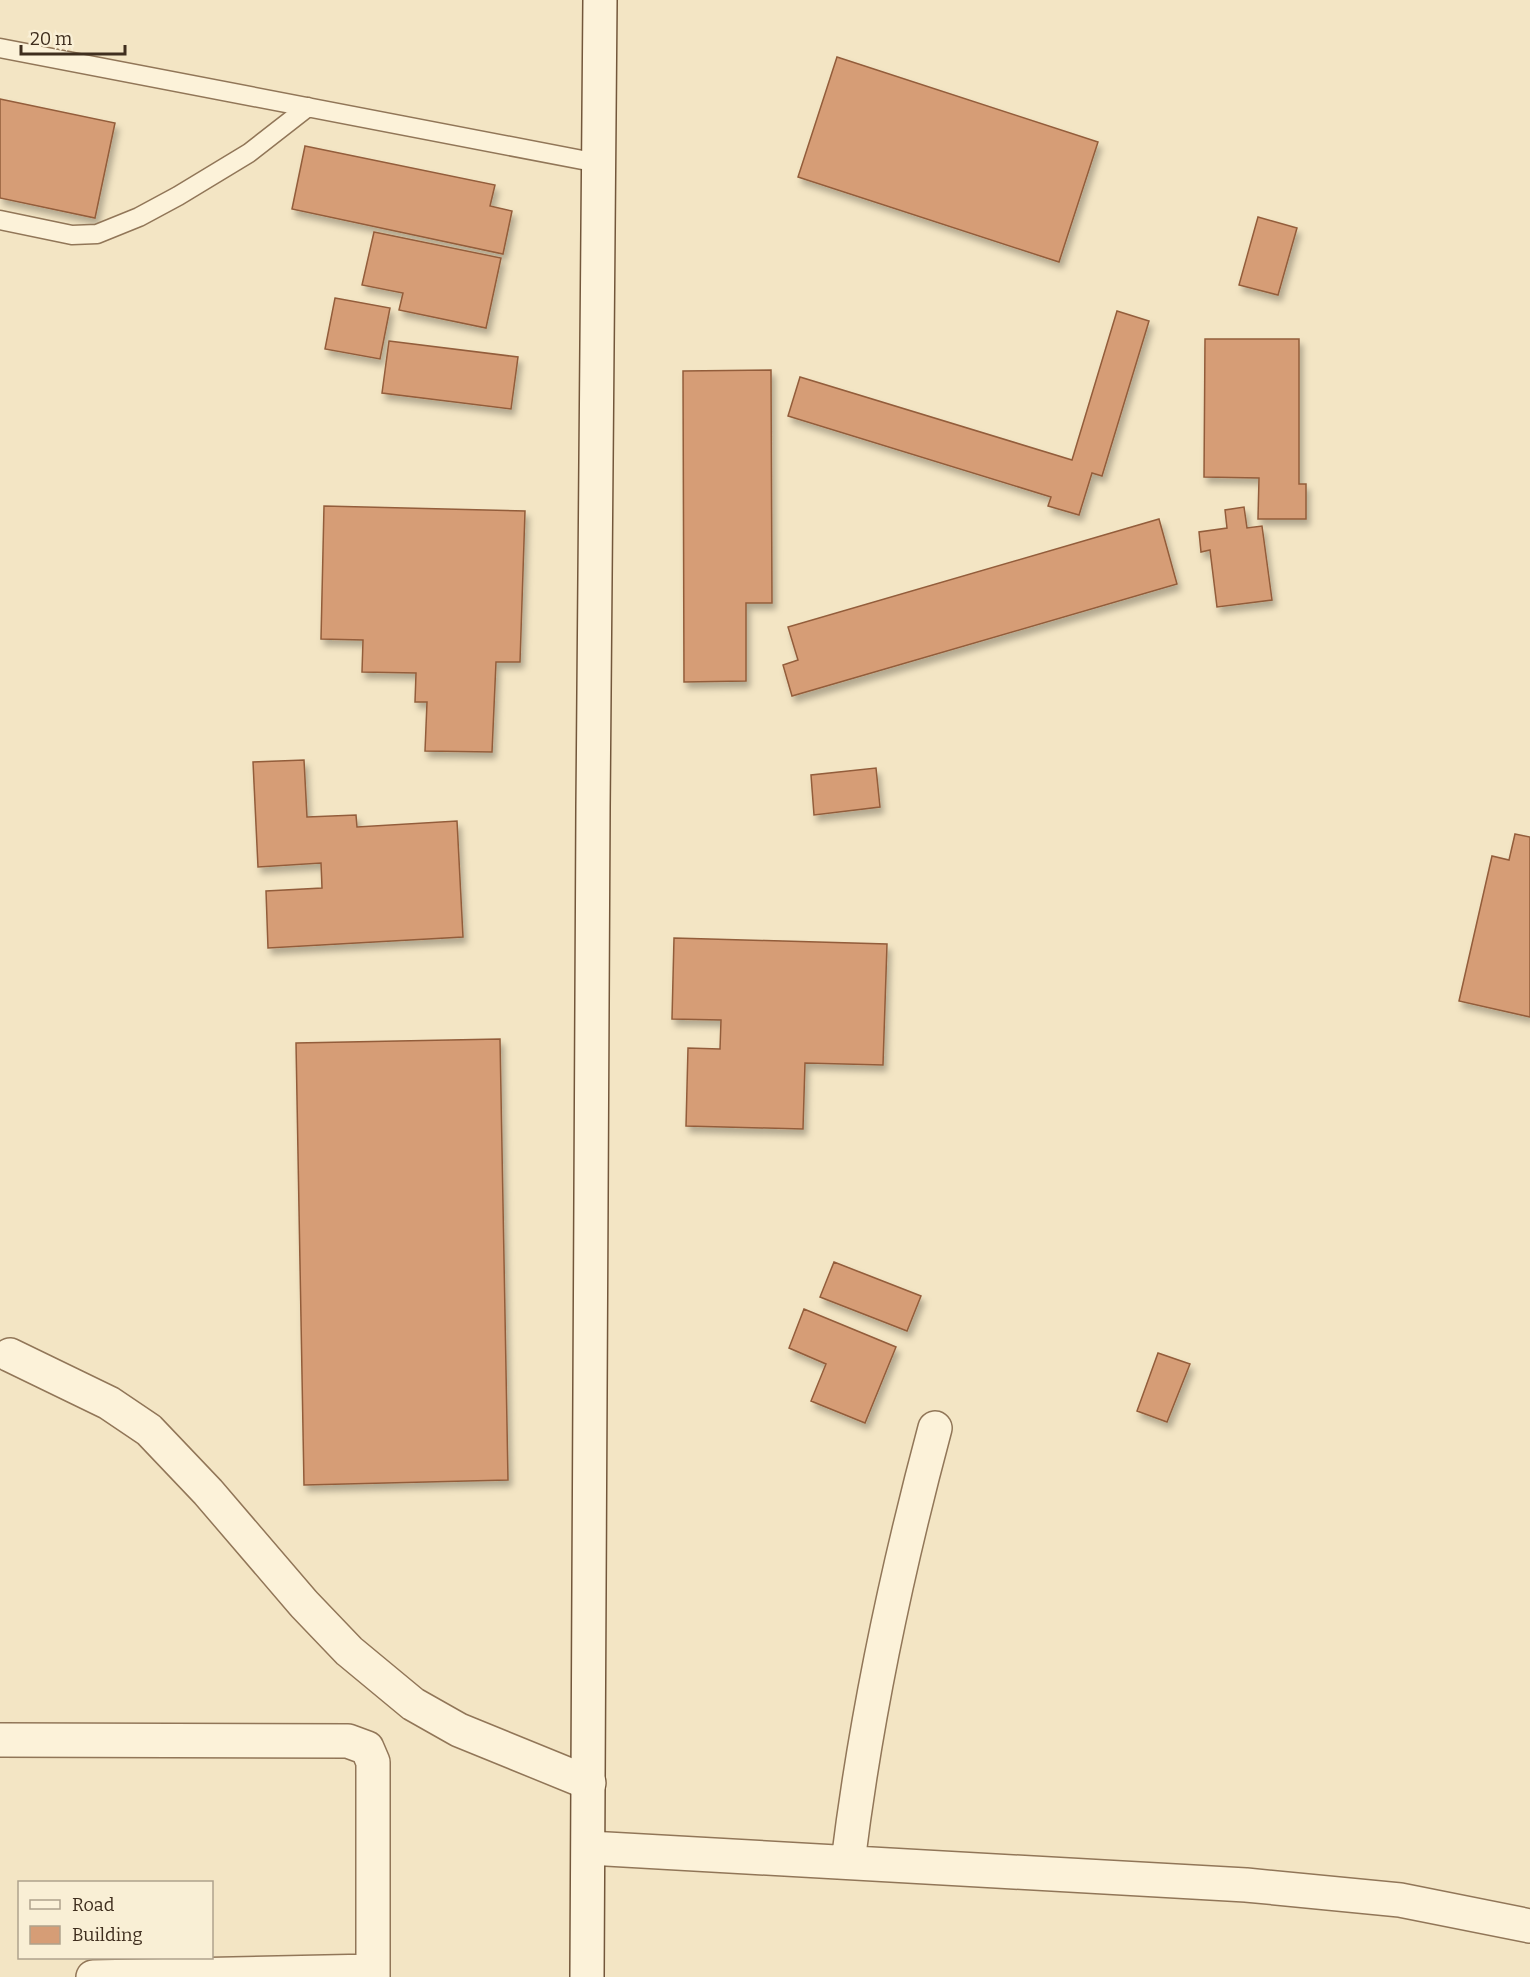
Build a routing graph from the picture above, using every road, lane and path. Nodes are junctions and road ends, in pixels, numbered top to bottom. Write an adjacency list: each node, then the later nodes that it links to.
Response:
1 (600, 0): 4 (street)
2 (0, 48): 3 (lane)
3 (308, 107): 4 (lane); 5 (lane)
4 (598, 163): 9 (street)
5 (0, 220)
6 (10, 1355): 9 (street)
7 (935, 1428): 11 (street)
8 (0, 1740): 13 (street)
9 (589, 1783): 10 (street)
10 (589, 1848): 11 (street); 15 (street)
11 (848, 1862): 12 (street)
12 (1530, 1926)
13 (373, 1974): 14 (street)
14 (93, 1977)
15 (587, 1977)

